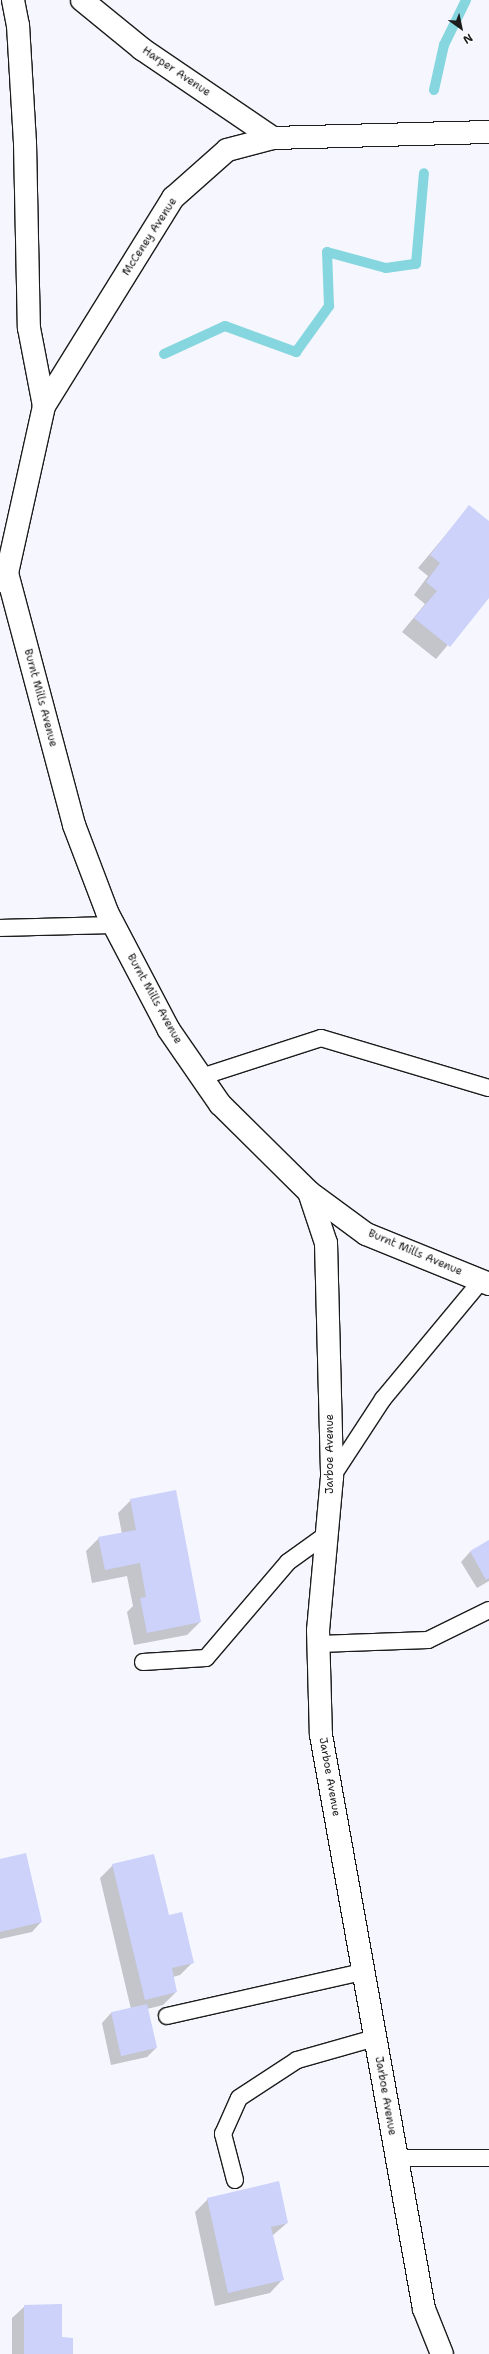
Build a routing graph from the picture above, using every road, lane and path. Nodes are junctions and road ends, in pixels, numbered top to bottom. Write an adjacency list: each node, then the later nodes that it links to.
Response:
1 (13, 0): 5 (street)
2 (82, 0): 4 (street, Harper Avenue)
3 (489, 132): 4 (street, McCeney Avenue)
4 (273, 138): 5 (street, McCeney Avenue)
5 (44, 406): 6 (street, McCeney Avenue)
6 (4, 577): 7 (street, Burnt Mills Avenue)
7 (114, 926): 8 (lane); 9 (street, Burnt Mills Avenue)
8 (0, 928)
9 (201, 1076): 10 (lane); 11 (street, Burnt Mills Avenue)
10 (489, 1088)
11 (308, 1192): 12 (street, Burnt Mills Avenue); 13 (street, Jarboe Avenue)
12 (485, 1282): 13 (lane)
13 (332, 1478): 14 (street, Jarboe Avenue)
14 (327, 1534): 16 (street, Jarboe Avenue); 17 (lane)
15 (489, 1610): 16 (lane)
16 (319, 1644): 18 (street, Jarboe Avenue)
17 (143, 1662)
18 (363, 1972): 19 (lane); 20 (street, Jarboe Avenue)
19 (166, 2016)
20 (375, 2038): 21 (street, Jarboe Avenue); 23 (lane)
21 (397, 2158): 22 (lane); 24 (street, Jarboe Avenue)
22 (489, 2158)
23 (235, 2180)
24 (442, 2354)

